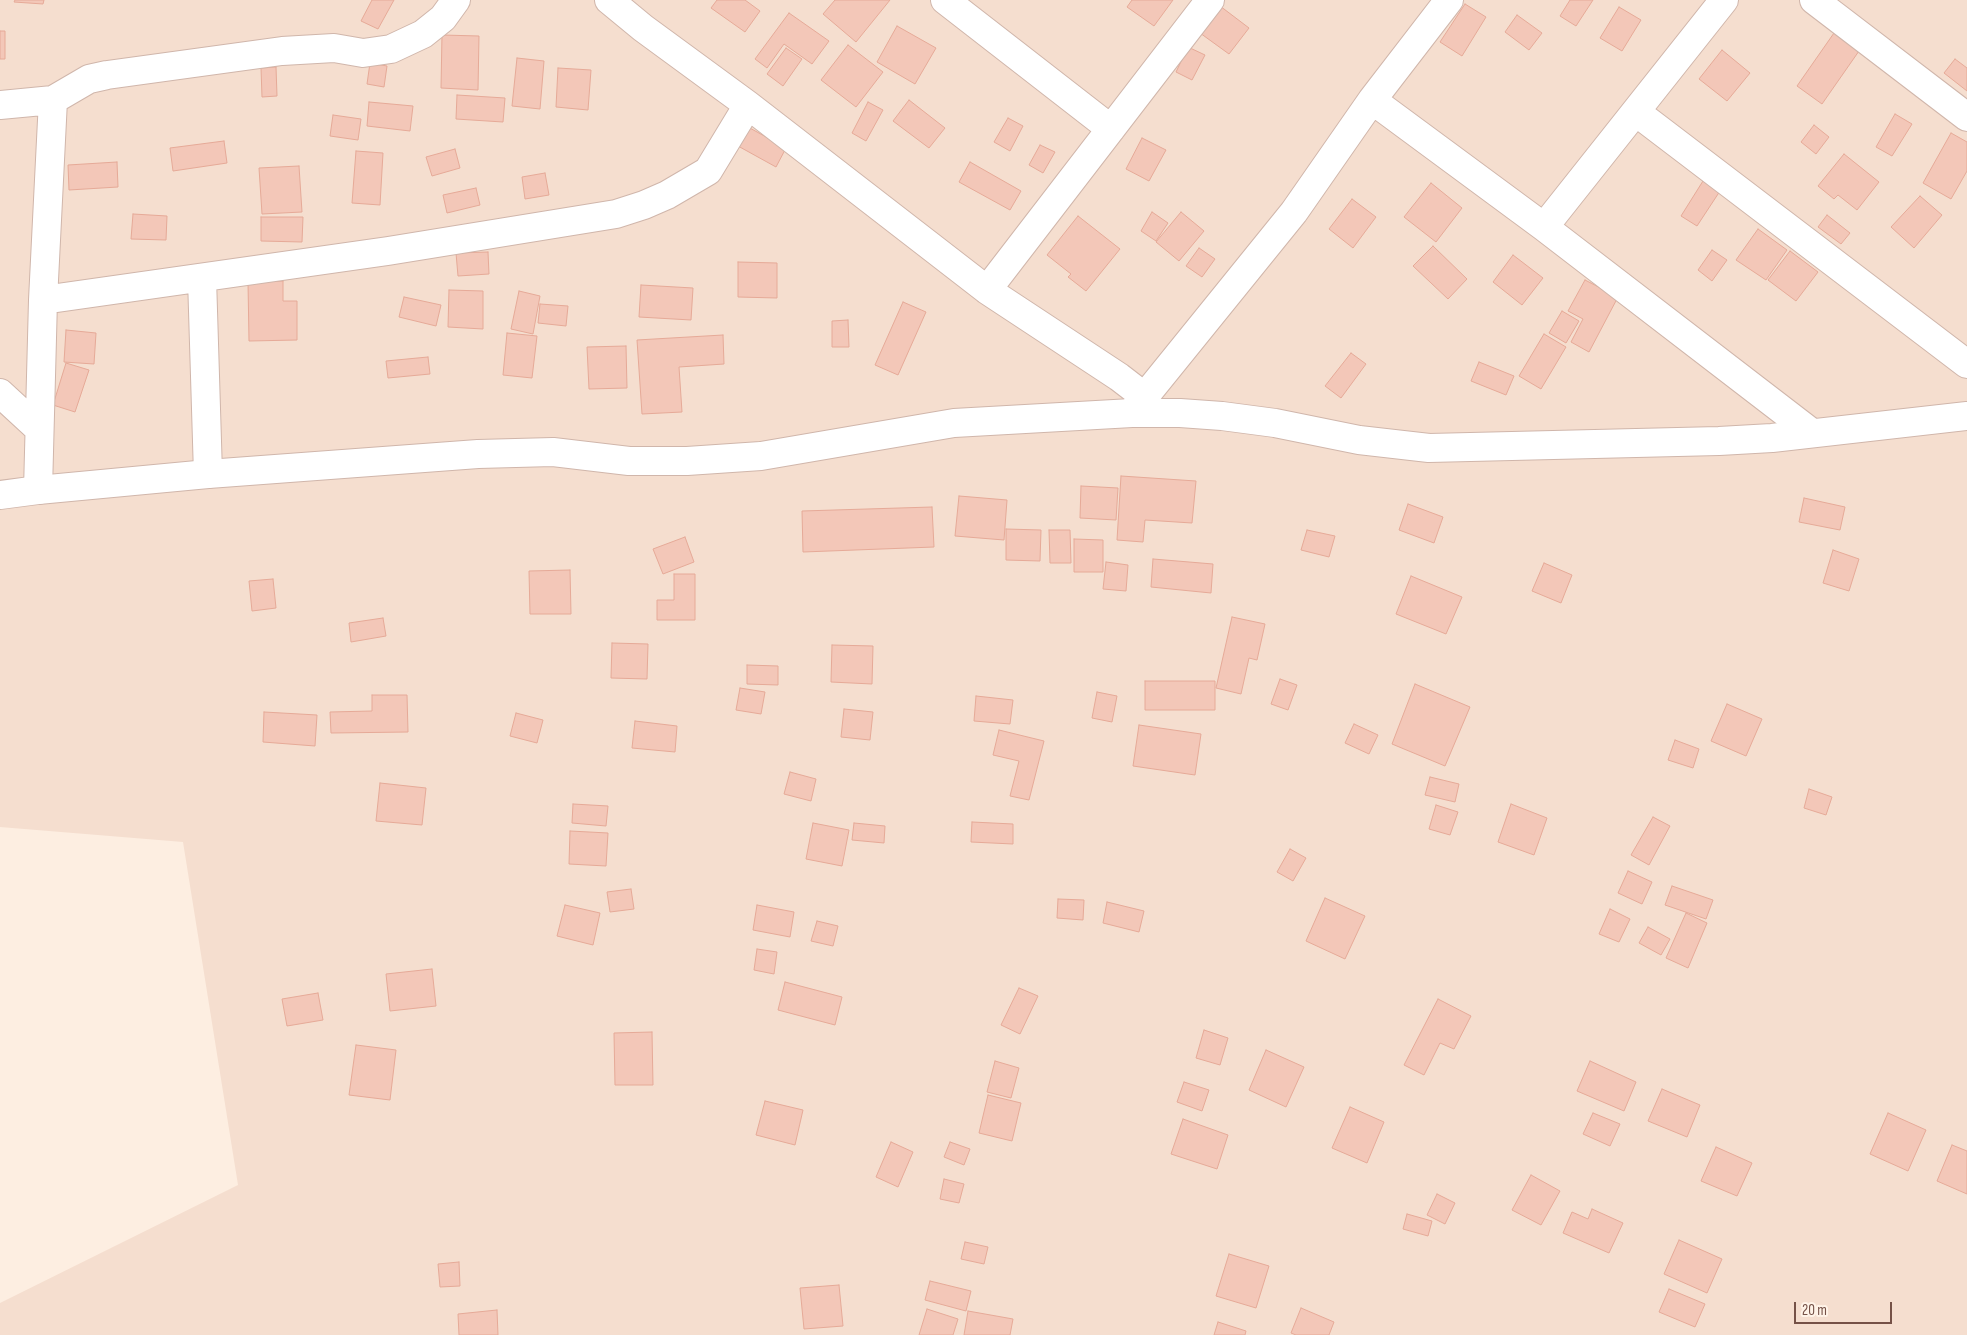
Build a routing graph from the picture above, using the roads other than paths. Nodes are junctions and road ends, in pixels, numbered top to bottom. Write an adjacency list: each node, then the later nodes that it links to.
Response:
1 (456, 0): 8 (street)
2 (610, 0): 11 (street)
3 (945, 0): 14 (street)
4 (1210, 0): 14 (street)
5 (1449, 0): 9 (street)
6 (1724, 0): 12 (street)
7 (1814, 0): 13 (street)
8 (53, 100): 10 (street); 18 (street)
9 (1372, 100): 15 (street); 21 (street)
10 (0, 105)
11 (748, 105): 16 (street); 17 (street)
12 (1636, 112): 15 (street); 19 (street)
13 (1967, 117)
14 (1112, 129): 17 (street)
15 (1544, 227): 24 (street)
16 (202, 278): 18 (street); 25 (street)
17 (987, 290): 21 (street)
18 (43, 300): 23 (street)
19 (1967, 364)
20 (0, 393): 23 (street)
21 (1138, 405): 24 (street); 25 (street)
22 (1967, 416): 24 (street)
23 (39, 429): 26 (street)
24 (1812, 433)
25 (208, 474): 26 (street)
26 (38, 490): 27 (street)
27 (0, 495)

